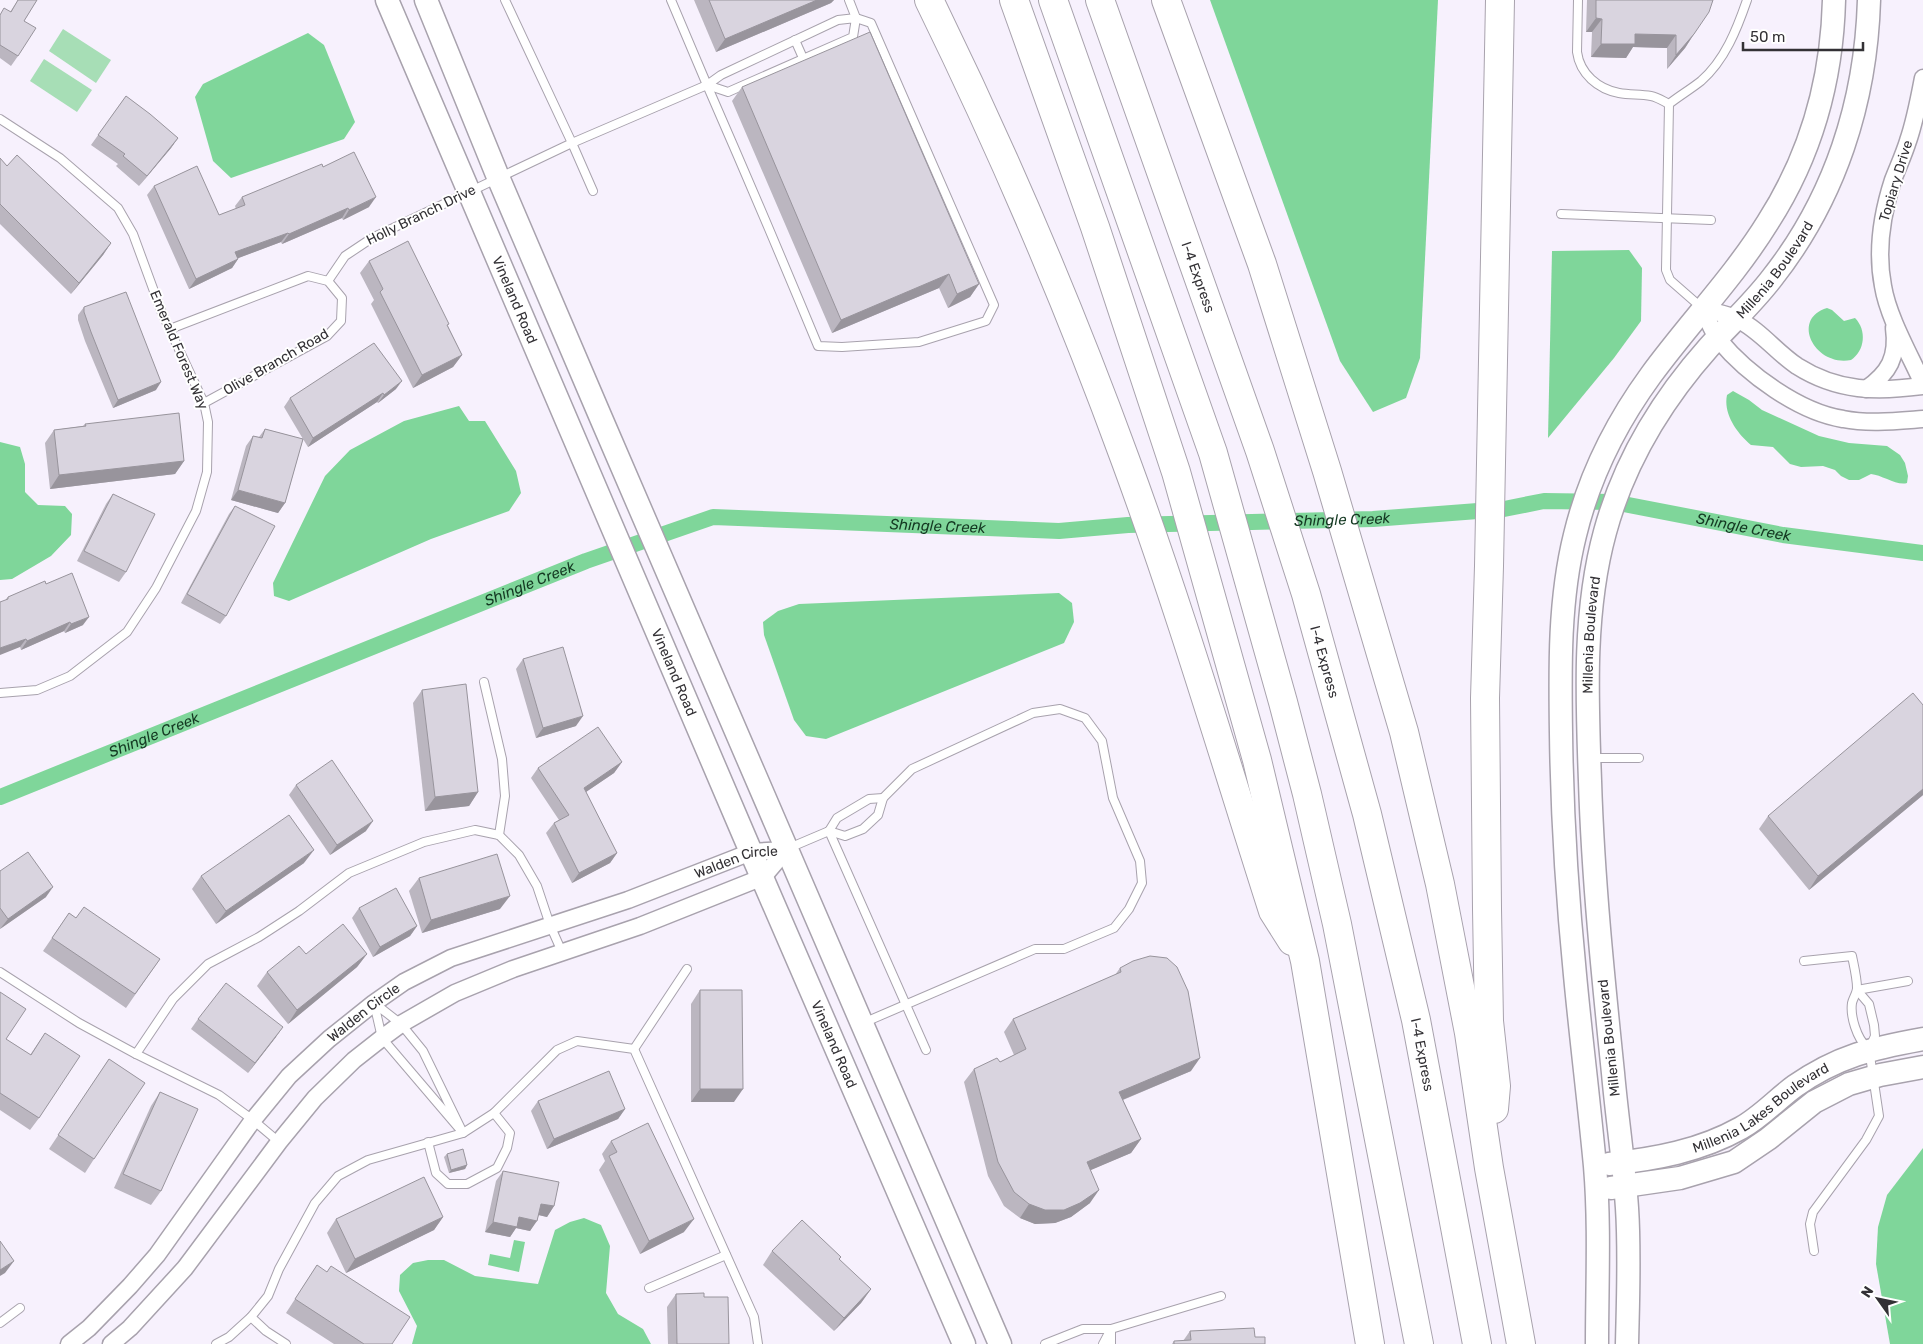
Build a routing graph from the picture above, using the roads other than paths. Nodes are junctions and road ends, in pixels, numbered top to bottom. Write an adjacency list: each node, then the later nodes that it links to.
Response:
1 (387, 0): 26 (street, Vineland Road)
2 (426, 0): 24 (street)
3 (505, 0): 23 (lane)
4 (671, 0): 20 (lane)
5 (849, 0): 16 (lane)
6 (929, 0): 52 (highway)
7 (1014, 0): 52 (highway)
8 (1053, 0): 99 (highway)
9 (1100, 0): 100 (highway, I-4 Express)
10 (1166, 0): 77 (highway)
11 (1500, 0): 77 (highway)
12 (1578, 0): 21 (lane)
13 (1747, 0): 21 (lane)
14 (1834, 0): 31 (street, Millenia Boulevard)
15 (1870, 0): 33 (street, Millenia Boulevard)
16 (856, 18): 17 (lane, Holly Branch Drive); 18 (lane); 20 (lane)
17 (795, 40): 18 (lane); 20 (lane, Holly Branch Drive)
18 (803, 58): 20 (lane)
19 (1923, 78): 32 (street, Topiary Drive)
20 (707, 85): 23 (lane, Holly Branch Drive)
21 (1668, 104): 28 (lane)
22 (0, 119): 34 (lane, Emerald Forest Way)
23 (572, 143): 24 (lane, Holly Branch Drive); 25 (lane)
24 (498, 177): 26 (lane, Holly Branch Drive); 47 (street)
25 (593, 191)
26 (468, 192): 30 (lane, Holly Branch Drive); 48 (street, Vineland Road)
27 (1561, 214): 28 (lane)
28 (1666, 218): 29 (lane); 31 (lane)
29 (1711, 220)
30 (328, 282): 34 (lane); 38 (lane, Olive Branch Road)
31 (1703, 309): 33 (street); 35 (street); 76 (street, Millenia Boulevard)
32 (1892, 313): 36 (street, Topiary Drive); 37 (street, Topiary Drive)
33 (1736, 318): 35 (street, Millenia Boulevard); 37 (street, Topiary Drive)
34 (170, 329): 38 (lane, Emerald Forest Way)
35 (1717, 338): 39 (street); 42 (street, Millenia Boulevard)
36 (1923, 385): 37 (street, Topiary Drive)
37 (1866, 389)
38 (204, 403): 41 (lane, Emerald Forest Way)
39 (1923, 419)
40 (484, 682): 46 (lane)
41 (0, 693)
42 (1589, 758): 43 (lane); 75 (street, Millenia Boulevard)
43 (1639, 758)
44 (883, 798): 45 (lane); 45 (lane); 59 (lane)
45 (829, 831): 47 (lane); 59 (lane)
46 (498, 835): 50 (lane); 67 (lane)
47 (786, 850): 48 (street, Walden Circle); 49 (street, Walden Circle); 61 (street)
48 (751, 852): 49 (street, Vineland Road); 50 (street, Walden Circle)
49 (763, 877): 51 (street, Walden Circle); 93 (street, Vineland Road)
50 (550, 925): 51 (lane); 58 (street, Walden Circle)
51 (562, 952): 60 (street, Walden Circle)
52 (1305, 961): 98 (highway)
53 (1804, 961): 57 (lane)
54 (687, 969): 64 (lane)
55 (0, 972): 67 (lane)
56 (1908, 981): 57 (lane)
57 (1857, 990): 65 (lane); 65 (lane)
58 (374, 1003): 60 (lane); 62 (lane); 71 (street, Walden Circle)
59 (906, 1004): 61 (lane); 66 (lane)
60 (401, 1024): 62 (street, Walden Circle); 72 (lane)
61 (861, 1024): 94 (street)
62 (382, 1038): 72 (lane); 73 (street, Walden Circle)
63 (1923, 1039): 65 (street, Millenia Lakes Boulevard)
64 (634, 1049): 70 (lane); 81 (lane)
65 (1869, 1049): 69 (lane); 75 (street, Millenia Lakes Boulevard)
66 (926, 1050)
67 (136, 1054): 71 (lane)
68 (1923, 1067): 69 (street, Millenia Lakes Boulevard)
69 (1874, 1076): 78 (street, Millenia Lakes Boulevard); 80 (lane)
70 (494, 1113): 72 (lane); 74 (lane)
71 (253, 1120): 73 (lane); 88 (street, Walden Circle)
72 (463, 1132): 74 (lane)
73 (279, 1142): 89 (street, Walden Circle)
74 (428, 1142): 85 (lane)
75 (1622, 1163): 76 (street, Millenia Lakes Boulevard); 78 (street, Millenia Boulevard)
76 (1595, 1166): 79 (street, Millenia Boulevard)
77 (1489, 1168): 101 (highway)
78 (1625, 1186): 79 (street, Millenia Lakes Boulevard); 103 (street, Millenia Boulevard)
79 (1597, 1190): 102 (street, Millenia Boulevard)
80 (1814, 1251)
81 (726, 1255): 82 (lane); 92 (lane)
82 (649, 1288)
83 (1221, 1296): 87 (lane)
84 (20, 1308): 86 (lane)
85 (250, 1317): 90 (lane); 91 (lane)
86 (0, 1323)
87 (1111, 1329): 95 (lane); 96 (lane); 97 (lane)
88 (69, 1344)
89 (112, 1344)
90 (216, 1344)
91 (286, 1344)
92 (758, 1344)
93 (964, 1344)
94 (1000, 1344)
95 (1044, 1344)
96 (1102, 1344)
97 (1111, 1344)
98 (1370, 1344)
99 (1418, 1344)
100 (1476, 1344)
101 (1521, 1344)
102 (1597, 1344)
103 (1627, 1344)

